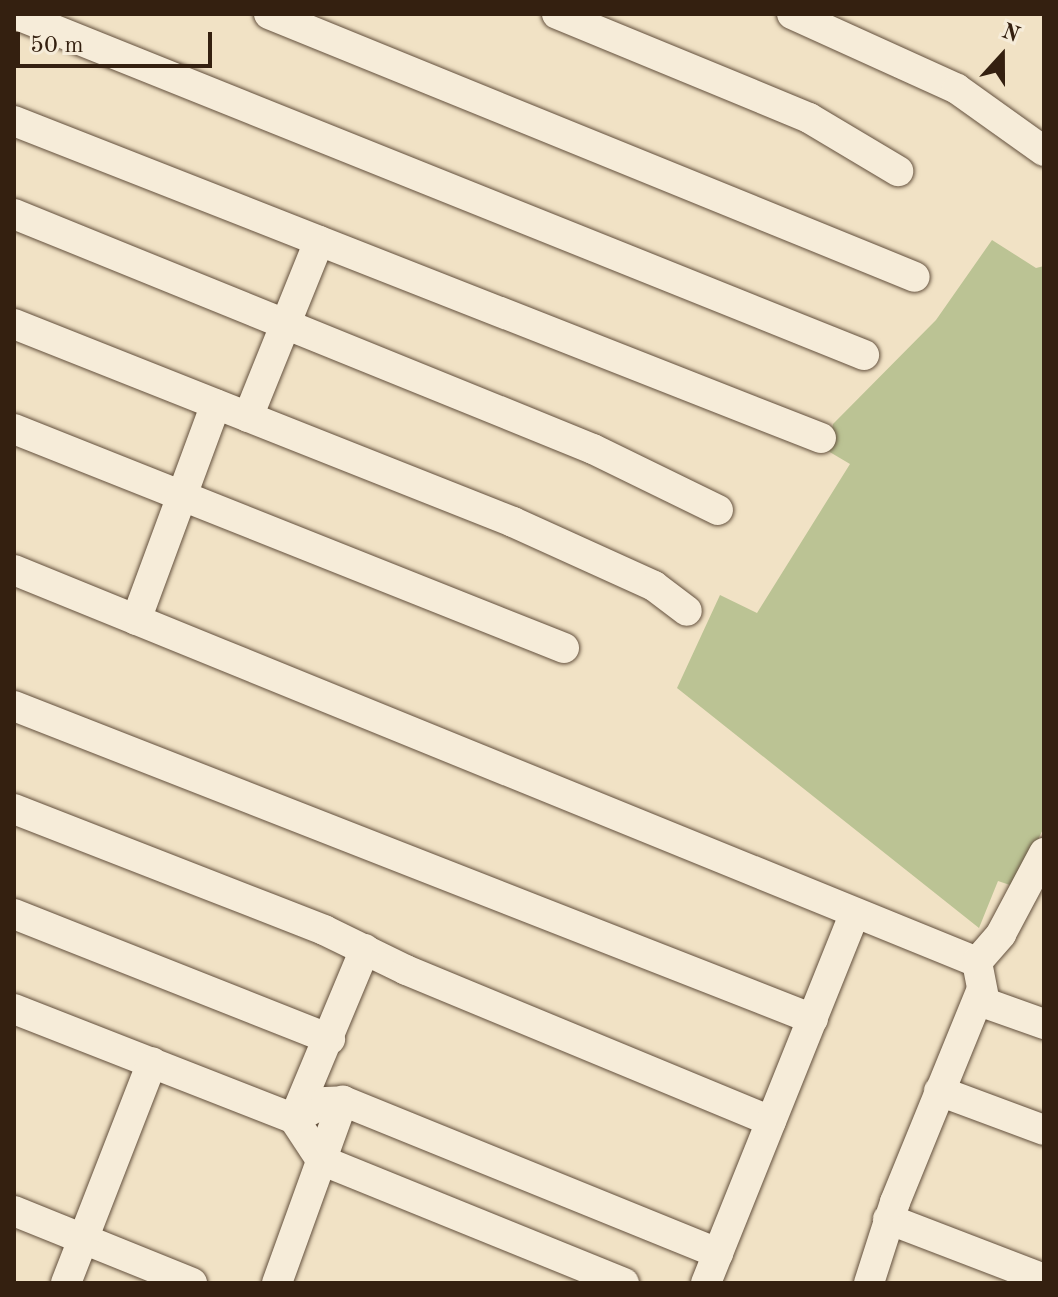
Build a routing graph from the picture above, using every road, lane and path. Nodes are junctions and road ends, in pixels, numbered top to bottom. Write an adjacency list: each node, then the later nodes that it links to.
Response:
1 (15, 14): 13 (street)
2 (269, 14): 10 (street)
3 (557, 14): 7 (street)
4 (792, 14): 6 (street)
5 (14, 121): 9 (street)
6 (1044, 151)
7 (898, 171)
8 (14, 214): 11 (street)
9 (319, 241): 11 (street); 17 (street)
10 (915, 277)
11 (287, 323): 15 (street); 19 (street)
12 (14, 324): 14 (street)
13 (864, 355)
14 (216, 404): 15 (street); 18 (street)
15 (248, 417): 21 (street)
16 (14, 429): 18 (street)
17 (821, 438)
18 (183, 496): 22 (street); 23 (street)
19 (718, 510)
20 (14, 570): 22 (street)
21 (687, 611)
22 (136, 620): 27 (street)
23 (564, 648)
24 (14, 706): 32 (street)
25 (14, 809): 29 (street)
26 (1044, 853): 30 (street)
27 (855, 913): 30 (street); 32 (street)
28 (14, 914): 34 (street)
29 (365, 949): 34 (street); 39 (street)
30 (979, 977): 33 (street); 36 (street)
31 (14, 1009): 35 (street)
32 (813, 1019): 39 (street)
33 (1044, 1024)
34 (330, 1039): 38 (street)
35 (152, 1062): 38 (street); 44 (street)
36 (939, 1091): 40 (street); 43 (street)
37 (343, 1101): 38 (street); 41 (street); 45 (street)
38 (294, 1119): 41 (street)
39 (771, 1121): 45 (street)
40 (1044, 1130)
41 (321, 1160): 49 (street); 50 (street)
42 (14, 1211): 44 (street)
43 (888, 1219): 46 (street); 52 (street)
44 (84, 1237): 47 (street); 48 (street)
45 (718, 1253): 51 (street)
46 (1044, 1279)
47 (66, 1283)
48 (192, 1283)
49 (277, 1283)
50 (624, 1283)
51 (706, 1283)
52 (869, 1283)

